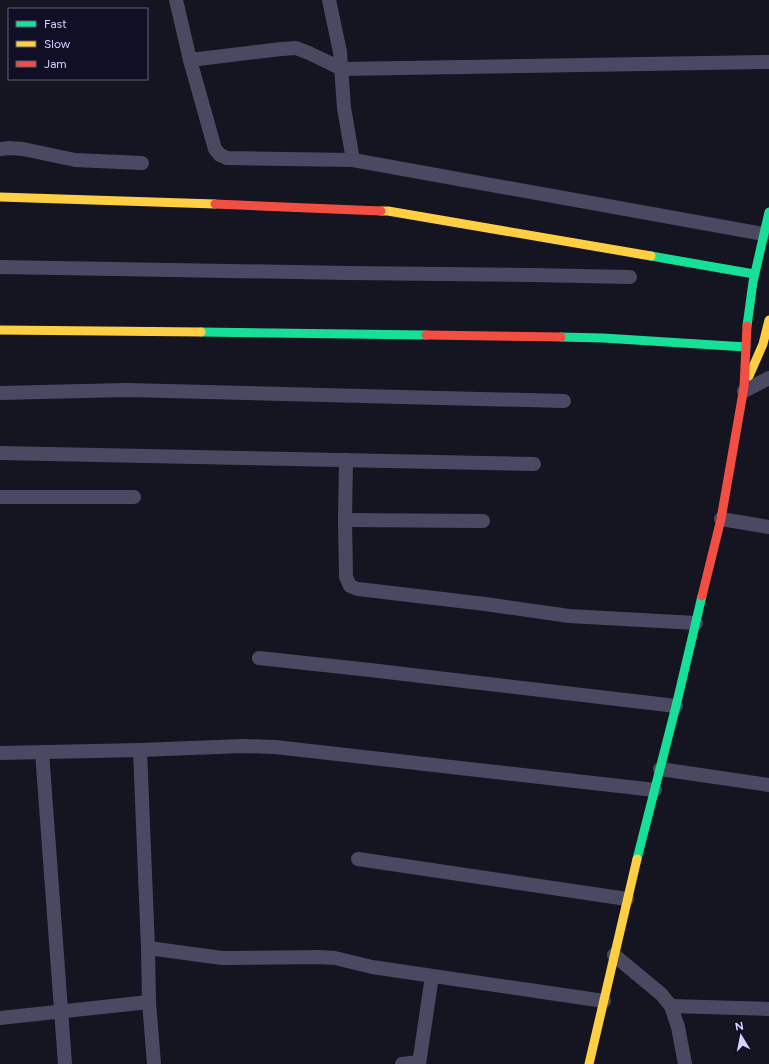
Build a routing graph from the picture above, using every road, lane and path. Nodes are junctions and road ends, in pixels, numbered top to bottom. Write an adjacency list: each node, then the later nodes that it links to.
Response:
1 (176, 0): 3 (street)
2 (329, 0): 5 (street)
3 (190, 60): 5 (street); 7 (street)
4 (769, 62): 5 (street)
5 (342, 69): 7 (street)
6 (0, 150): 8 (street)
7 (353, 160): 11 (street)
8 (142, 163)
9 (0, 197): 13 (street)
10 (769, 212): 11 (street)
11 (764, 234): 13 (street)
12 (0, 267): 14 (street)
13 (754, 274): 17 (street)
14 (630, 277)
15 (769, 320): 19 (street)
16 (0, 330): 17 (street)
17 (746, 347): 19 (street)
18 (769, 378): 19 (street)
19 (744, 389): 27 (street)
20 (0, 393): 21 (street)
21 (564, 400)
22 (0, 452): 23 (street)
23 (346, 460): 24 (street); 28 (street)
24 (534, 464)
25 (0, 497): 26 (street)
26 (134, 497)
27 (721, 519): 30 (street); 31 (street)
28 (345, 520): 29 (street); 31 (street)
29 (483, 521)
30 (769, 527)
31 (696, 623): 33 (street)
32 (259, 658): 33 (street)
33 (676, 706): 37 (street)
34 (140, 750): 35 (street); 39 (street); 42 (street)
35 (42, 752): 36 (street); 49 (street)
36 (0, 754)
37 (660, 769): 38 (street); 39 (street)
38 (769, 784)
39 (655, 790): 41 (street)
40 (358, 859): 41 (street)
41 (627, 899): 43 (street)
42 (148, 948): 44 (street); 46 (street)
43 (614, 955): 45 (street); 47 (street)
44 (432, 976): 45 (street); 51 (street)
45 (604, 1001): 55 (street)
46 (149, 1002): 49 (street); 53 (street)
47 (671, 1006): 48 (street); 56 (street)
48 (769, 1009)
49 (61, 1011): 50 (street); 52 (street)
50 (0, 1018)
51 (419, 1063): 54 (street)
52 (64, 1064)
53 (154, 1064)
54 (402, 1064)
55 (589, 1064)
56 (685, 1064)

